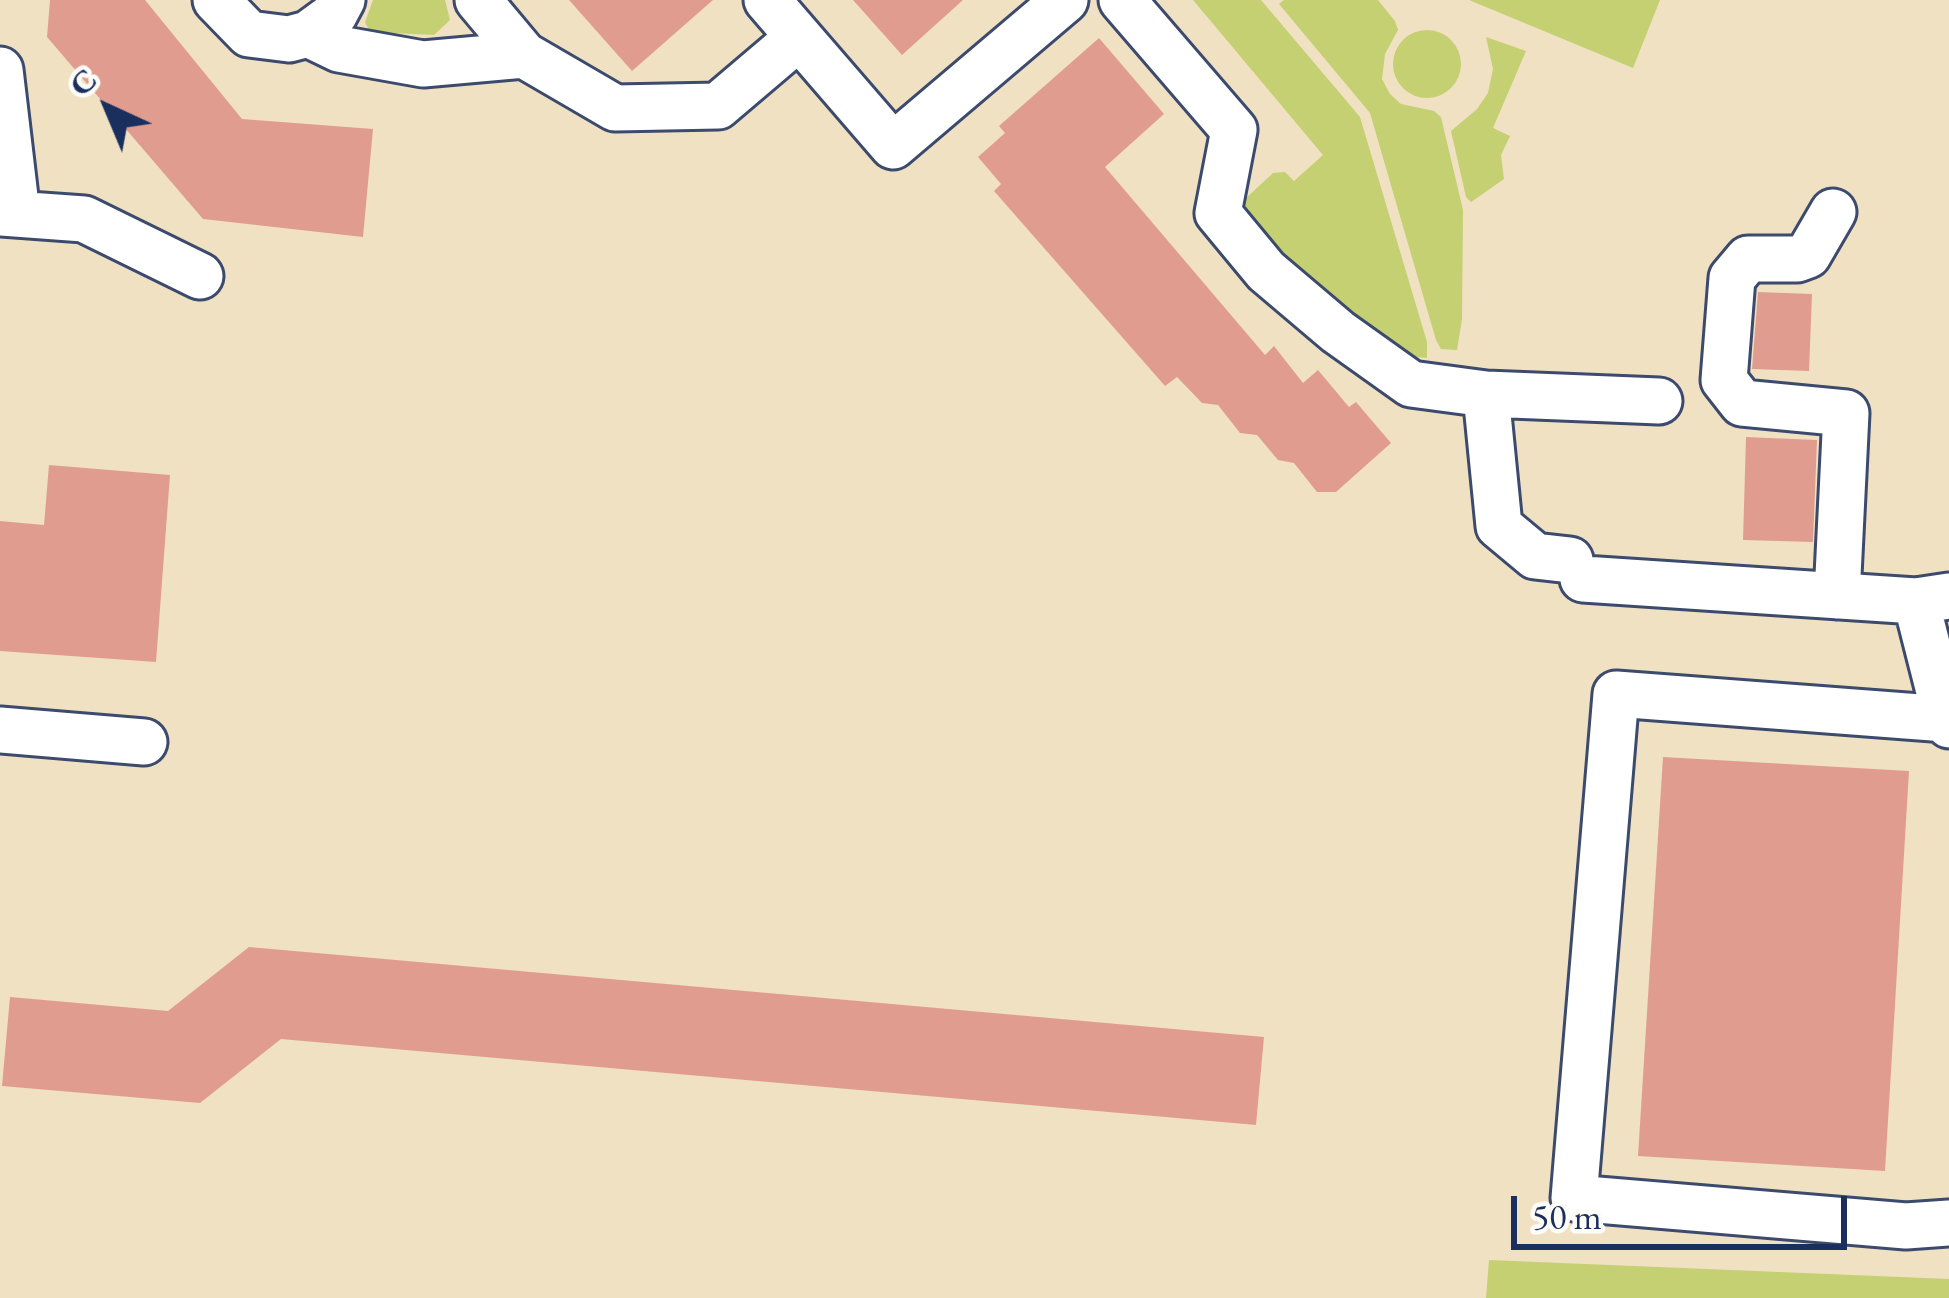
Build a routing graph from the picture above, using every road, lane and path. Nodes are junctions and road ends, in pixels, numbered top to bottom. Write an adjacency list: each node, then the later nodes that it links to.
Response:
1 (216, 0): 7 (lane)
2 (342, 0): 7 (lane)
3 (478, 0): 9 (lane)
4 (767, 0): 8 (lane)
5 (1065, 0): 8 (lane)
6 (1122, 0): 14 (lane)
7 (308, 34): 9 (lane)
8 (798, 38): 9 (lane)
9 (524, 55)
10 (0, 70): 12 (lane)
11 (1833, 212): 16 (lane)
12 (9, 214): 13 (lane)
13 (200, 276)
14 (1486, 394): 15 (lane); 16 (lane)
15 (1659, 401)
16 (1837, 596): 17 (lane)
17 (1933, 599): 18 (lane)
18 (1947, 722): 21 (lane)
19 (0, 730): 20 (lane)
20 (144, 742)
21 (1949, 1223)

